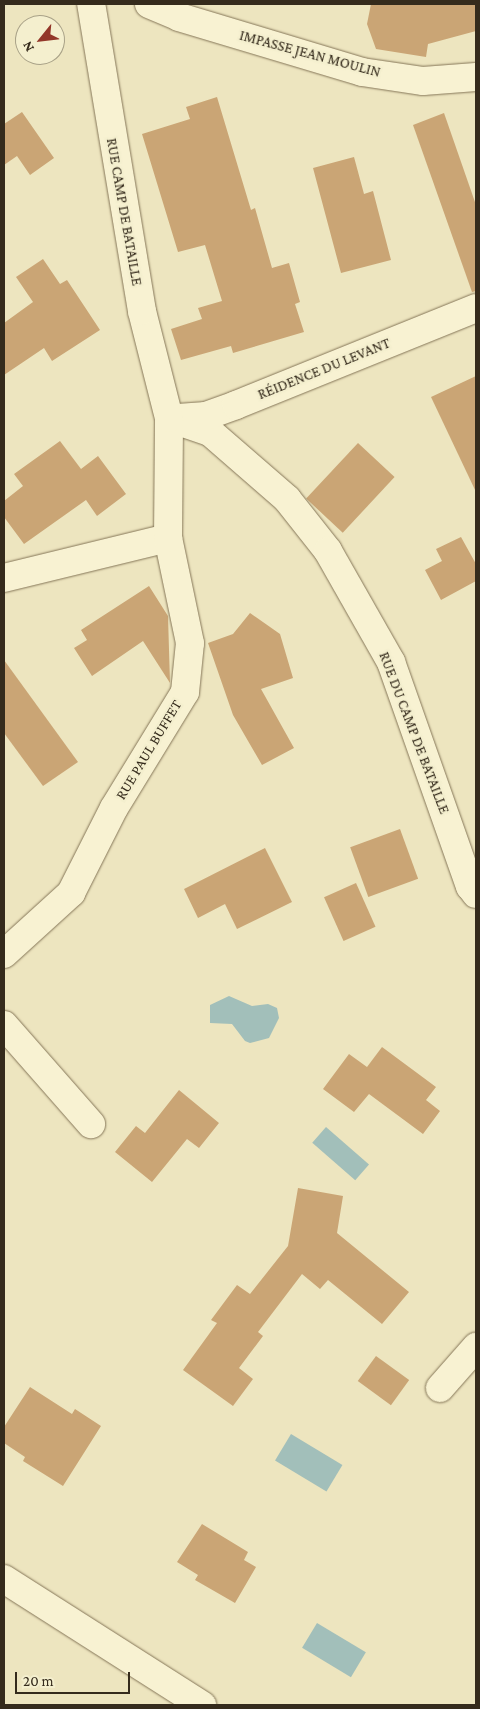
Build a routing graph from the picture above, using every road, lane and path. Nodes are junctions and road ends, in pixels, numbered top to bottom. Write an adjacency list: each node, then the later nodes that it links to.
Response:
1 (91, 4): 5 (street, RUE CAMP DE BATAILLE)
2 (149, 4): 3 (street, IMPASSE JEAN MOULIN)
3 (476, 77)
4 (476, 308): 5 (street, RÉIDENCE DU LEVANT)
5 (169, 418): 6 (street, RUE PAUL BUFFET); 8 (street, RUE DU CAMP DE BATAILLE)
6 (168, 538): 7 (street); 9 (street, RUE PAUL BUFFET)
7 (4, 578)
8 (476, 894)
9 (4, 954)
10 (4, 1025): 11 (street)
11 (90, 1124)
12 (476, 1347): 13 (street)
13 (440, 1388)
14 (4, 1579): 15 (street)
15 (202, 1705)

